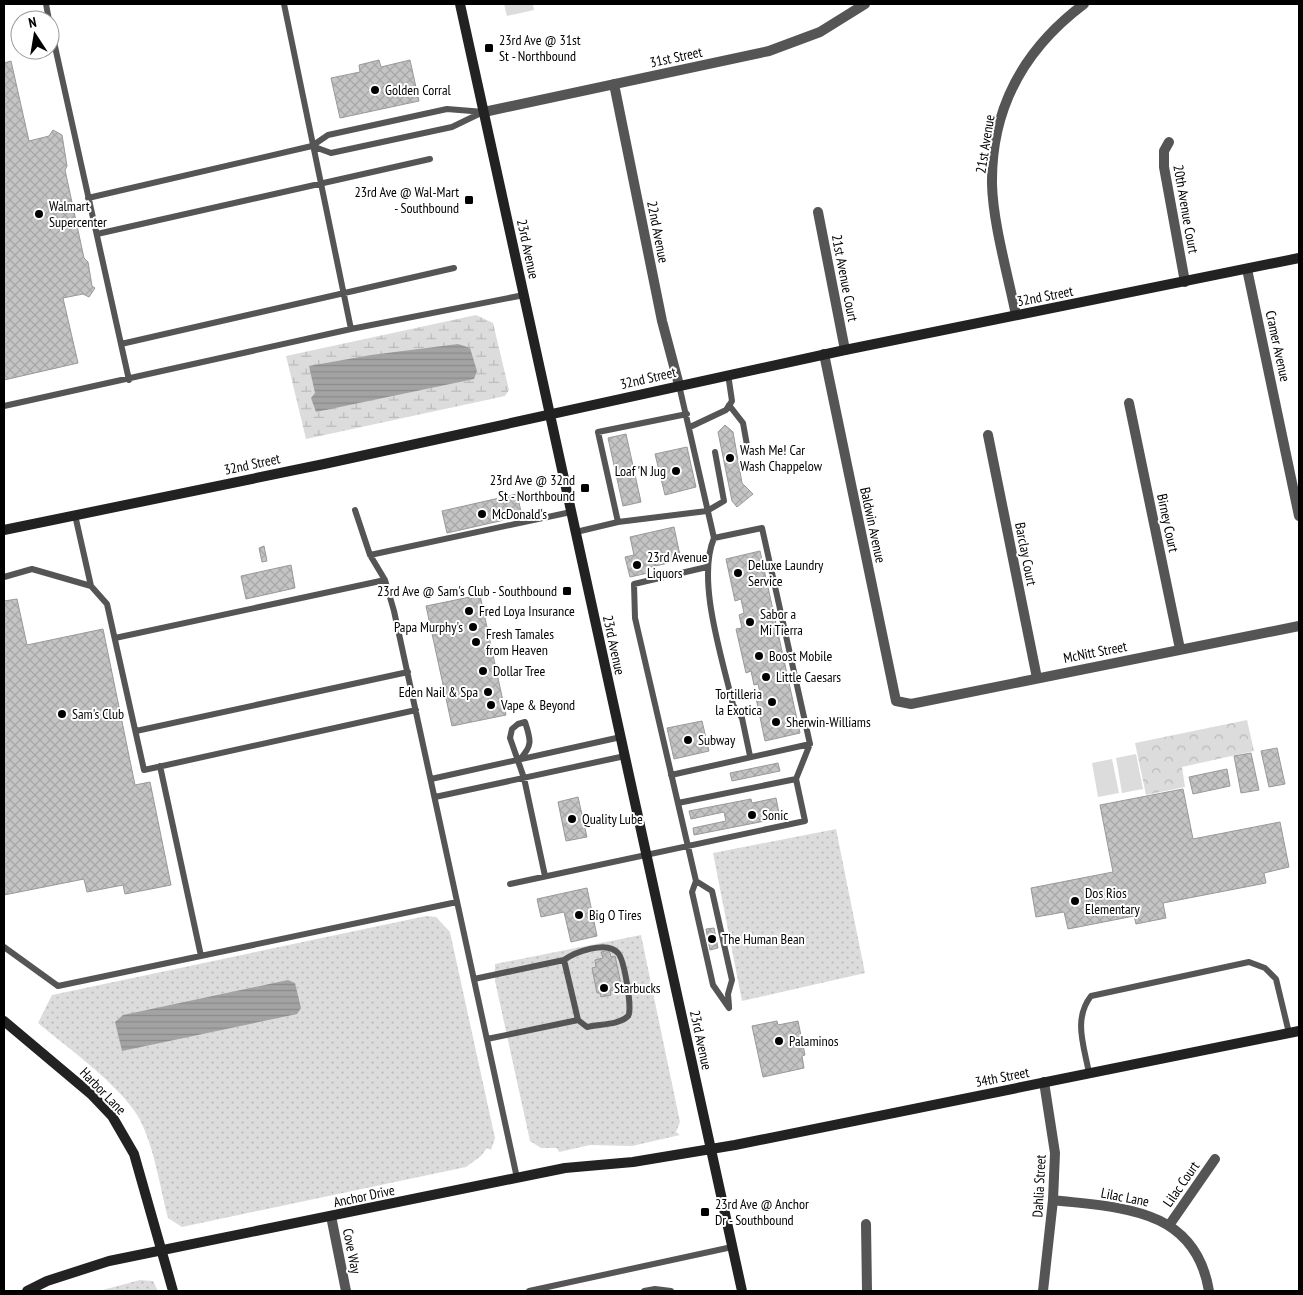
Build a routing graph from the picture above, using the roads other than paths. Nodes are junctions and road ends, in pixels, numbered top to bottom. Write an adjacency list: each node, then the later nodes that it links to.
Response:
1 (284, 4): 9 (lane)
2 (460, 4): 7 (street, 23rd Avenue)
3 (865, 4): 6 (street, 31st Street)
4 (1084, 4): 21 (street, 21st Avenue)
5 (58, 60): 12 (lane)
6 (614, 84): 7 (street, 31st Street); 28 (street, 22nd Avenue)
7 (484, 112): 9 (lane); 9 (lane); 20 (street, 23rd Avenue)
8 (1170, 142): 18 (street, 20th Avenue Court)
9 (312, 146): 11 (lane); 12 (lane)
10 (430, 159): 11 (lane)
11 (320, 184): 14 (lane); 19 (lane)
12 (88, 198): 14 (lane)
13 (818, 212): 24 (street, 21st Avenue Court)
14 (97, 234): 23 (lane)
15 (1299, 258): 17 (street, 32nd Street)
16 (454, 268): 19 (lane)
17 (1247, 270): 18 (street, 32nd Street); 42 (street, Cramer Avenue)
18 (1185, 282): 21 (street, 32nd Street)
19 (344, 293): 22 (lane); 23 (lane)
20 (524, 295): 22 (lane); 32 (street, 23rd Avenue)
21 (1016, 315): 24 (street, 32nd Street)
22 (351, 329): 27 (lane)
23 (121, 344): 27 (lane)
24 (845, 350): 25 (street, 32nd Street)
25 (824, 354): 26 (street, 32nd Street); 57 (street, Baldwin Avenue)
26 (728, 374): 28 (street, 32nd Street); 30 (lane)
27 (128, 380): 31 (lane)
28 (678, 385): 32 (street, 32nd Street); 33 (lane)
29 (1129, 403): 54 (street, Birney Court)
30 (729, 405): 34 (lane); 36 (lane)
31 (4, 406)
32 (550, 414): 40 (street, 23rd Avenue); 41 (street, 32nd Street)
33 (687, 414): 34 (lane); 43 (lane)
34 (690, 427): 39 (lane)
35 (988, 435): 56 (street, Barclay Court)
36 (747, 445)
37 (715, 452): 39 (lane)
38 (355, 510): 47 (lane)
39 (707, 510): 43 (lane); 46 (lane)
40 (571, 512): 45 (street, 23rd Avenue); 47 (lane)
41 (75, 515): 44 (street, 32nd Street); 51 (lane)
42 (1299, 516)
43 (618, 522): 45 (lane)
44 (4, 530)
45 (576, 532): 60 (street, 23rd Avenue)
46 (714, 538): 48 (lane); 61 (lane)
47 (370, 554): 50 (lane)
48 (707, 567): 63 (lane); 66 (lane)
49 (4, 578): 51 (lane)
50 (385, 580): 53 (lane); 55 (lane)
51 (91, 586): 53 (lane)
52 (1299, 626): 54 (street, McNitt Street)
53 (115, 638): 59 (lane)
54 (1180, 649): 56 (street, McNitt Street)
55 (408, 672): 58 (lane); 59 (lane)
56 (1037, 678): 57 (street, McNitt Street)
57 (896, 702)
58 (416, 710): 65 (lane); 69 (lane)
59 (136, 731): 65 (lane)
60 (621, 738): 62 (street, 23rd Avenue); 64 (lane)
61 (810, 744): 63 (lane); 68 (lane)
62 (625, 756): 67 (lane); 73 (street, 23rd Avenue)
63 (750, 756): 66 (lane)
64 (519, 760): 64 (lane); 67 (lane); 69 (lane)
65 (160, 766): 79 (lane)
66 (671, 775): 71 (lane)
67 (524, 778): 70 (lane); 74 (lane)
68 (796, 778): 71 (lane); 72 (lane)
69 (431, 779): 70 (lane)
70 (435, 797): 77 (lane)
71 (678, 803): 72 (lane)
72 (688, 845): 73 (lane); 75 (lane)
73 (646, 854): 74 (lane); 88 (street, 23rd Avenue)
74 (546, 876): 76 (lane)
75 (696, 880): 75 (lane)
76 (510, 884)
77 (457, 902): 79 (lane); 81 (lane)
78 (4, 946): 79 (lane)
79 (201, 956)
80 (564, 960): 81 (lane); 82 (lane); 82 (lane)
81 (474, 979): 85 (lane)
82 (578, 1020): 85 (lane)
83 (4, 1021): 96 (street, Harbor Lane)
84 (1294, 1032): 86 (street, 34th Street); 86 (lane)
85 (487, 1039): 90 (lane)
86 (1089, 1073): 87 (street, 34th Street)
87 (1044, 1082): 88 (street, 34th Street); 91 (street, Dahlia Street)
88 (711, 1149): 90 (street, Anchor Drive); 95 (street, 23rd Avenue)
89 (1215, 1159): 94 (street, Lilac Court)
90 (517, 1178): 92 (street, Anchor Drive)
91 (1053, 1200): 94 (street, Lilac Lane); 105 (street, Dahlia Street)
92 (331, 1216): 96 (street, Anchor Drive); 99 (street, Cove Way)
93 (866, 1224): 104 (street)
94 (1170, 1224): 106 (street, Lilac Lane)
95 (732, 1247): 100 (lane); 103 (street, 23rd Avenue)
96 (162, 1250): 97 (street, Anchor Drive); 98 (street, Harbor Lane)
97 (27, 1291)
98 (173, 1291)
99 (346, 1291)
100 (530, 1291)
101 (644, 1291): 102 (lane)
102 (671, 1291)
103 (742, 1291)
104 (867, 1291)
105 (1043, 1291)
106 (1208, 1291)

